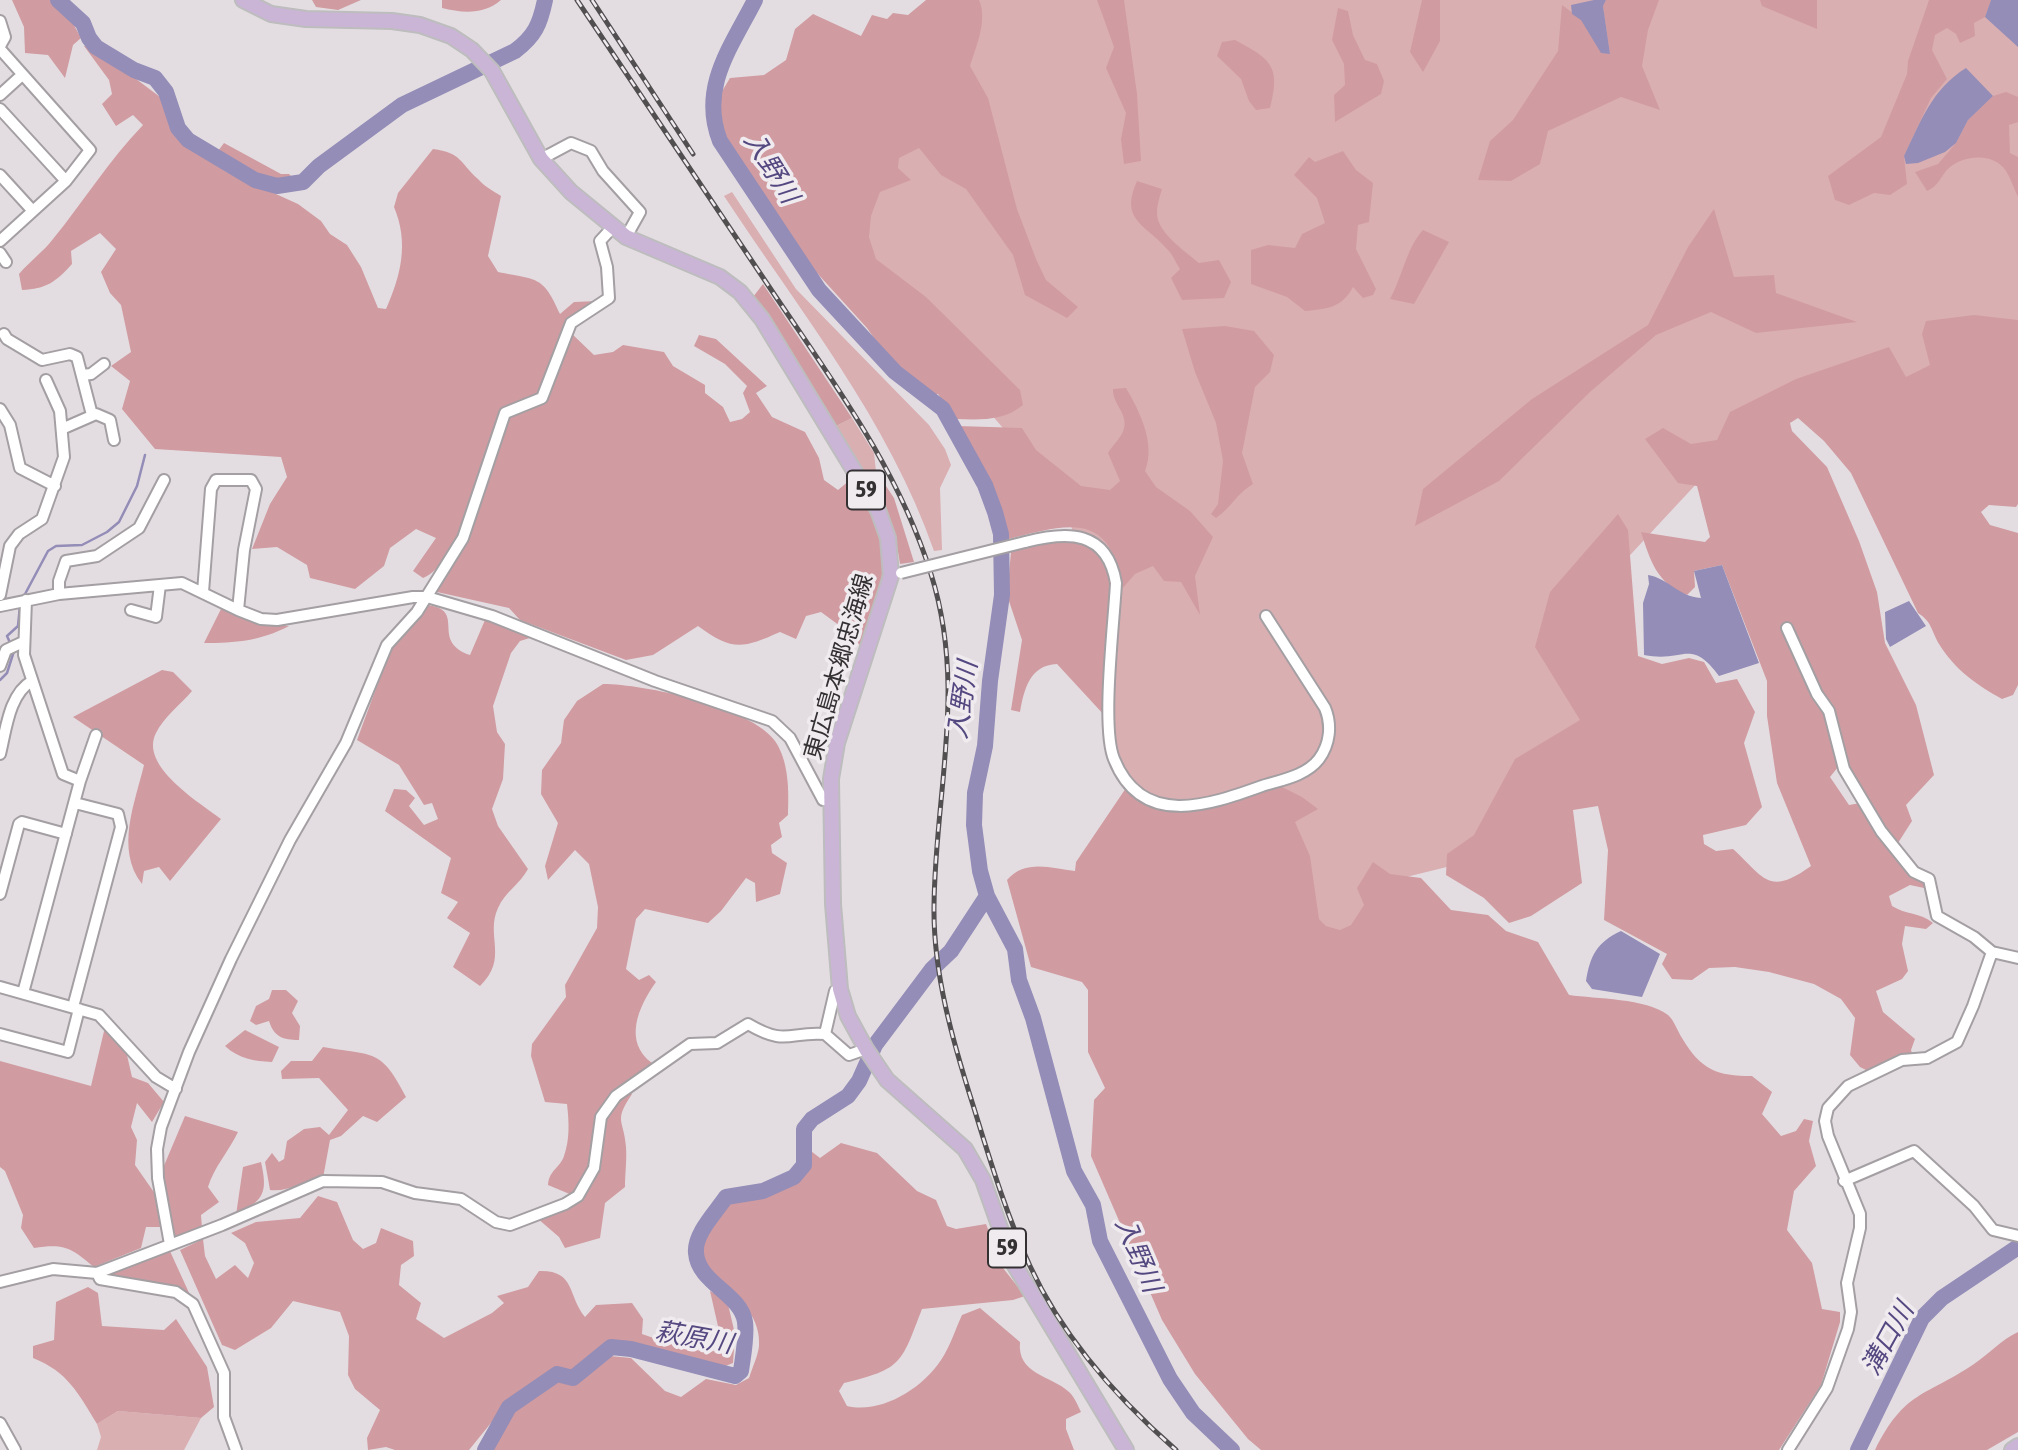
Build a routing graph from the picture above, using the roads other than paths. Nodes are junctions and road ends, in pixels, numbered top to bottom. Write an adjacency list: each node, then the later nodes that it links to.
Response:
1 (243, 0): 7 (main road, 東広島本郷忠海線 / 59)
2 (0, 21): 3 (street)
3 (0, 48): 4 (street)
4 (22, 75): 5 (street); 9 (street)
5 (0, 95)
6 (0, 109): 9 (street)
7 (541, 159): 11 (main road, 東広島本郷忠海線 / 59); 12 (street)
8 (0, 175): 10 (street)
9 (66, 181): 10 (street)
10 (32, 211): 13 (street)
11 (612, 228): 12 (main road, 東広島本郷忠海線 / 59); 28 (street)
12 (626, 237): 24 (main road, 東広島本郷忠海線 / 59)
13 (0, 240)
14 (4, 334): 16 (street)
15 (104, 364): 16 (street)
16 (83, 375): 19 (street)
17 (46, 380): 20 (street)
18 (0, 409): 23 (street)
19 (92, 415): 20 (street); 21 (street)
20 (64, 428): 23 (street)
21 (114, 440)
22 (164, 480): 27 (street)
23 (55, 486): 30 (street)
24 (896, 574): 33 (street, bridge); 41 (main road, 東広島本郷忠海線 / 59)
25 (160, 585): 26 (street); 27 (street); 31 (street)
26 (203, 592): 32 (street); 32 (street)
27 (60, 594): 29 (street)
28 (427, 597): 32 (street); 41 (street); 54 (street)
29 (26, 600): 30 (street); 35 (street)
30 (3, 601)
31 (131, 610)
32 (238, 610)
33 (1266, 616)
34 (1787, 628): 45 (street)
35 (23, 642): 36 (street); 37 (street)
36 (0, 666)
37 (32, 681): 39 (street); 40 (street)
38 (96, 736): 40 (street)
39 (0, 754)
40 (80, 781): 42 (street)
41 (830, 800): 48 (main road, 東広島本郷忠海線 / 59)
42 (75, 803): 43 (street); 50 (street)
43 (66, 834): 44 (street); 49 (street)
44 (0, 894)
45 (1992, 952): 46 (street); 55 (street)
46 (2018, 958)
47 (0, 988): 49 (street)
48 (840, 989): 52 (street); 53 (main road, 東広島本郷忠海線 / 59)
49 (23, 993): 50 (street)
50 (76, 1008): 51 (street); 54 (street)
51 (0, 1034)
52 (825, 1034): 53 (street); 57 (street)
53 (870, 1055): 64 (main road, 東広島本郷忠海線 / 59)
54 (176, 1089): 57 (street)
55 (1844, 1181): 56 (street); 65 (street)
56 (2018, 1236)
57 (170, 1244): 58 (street)
58 (97, 1273): 59 (street); 63 (street)
59 (0, 1280)
60 (0, 1423): 62 (street)
61 (2018, 1447): 66 (main road)
62 (15, 1450)
63 (236, 1450)
64 (1126, 1450)
65 (1788, 1450)
66 (2012, 1450)

